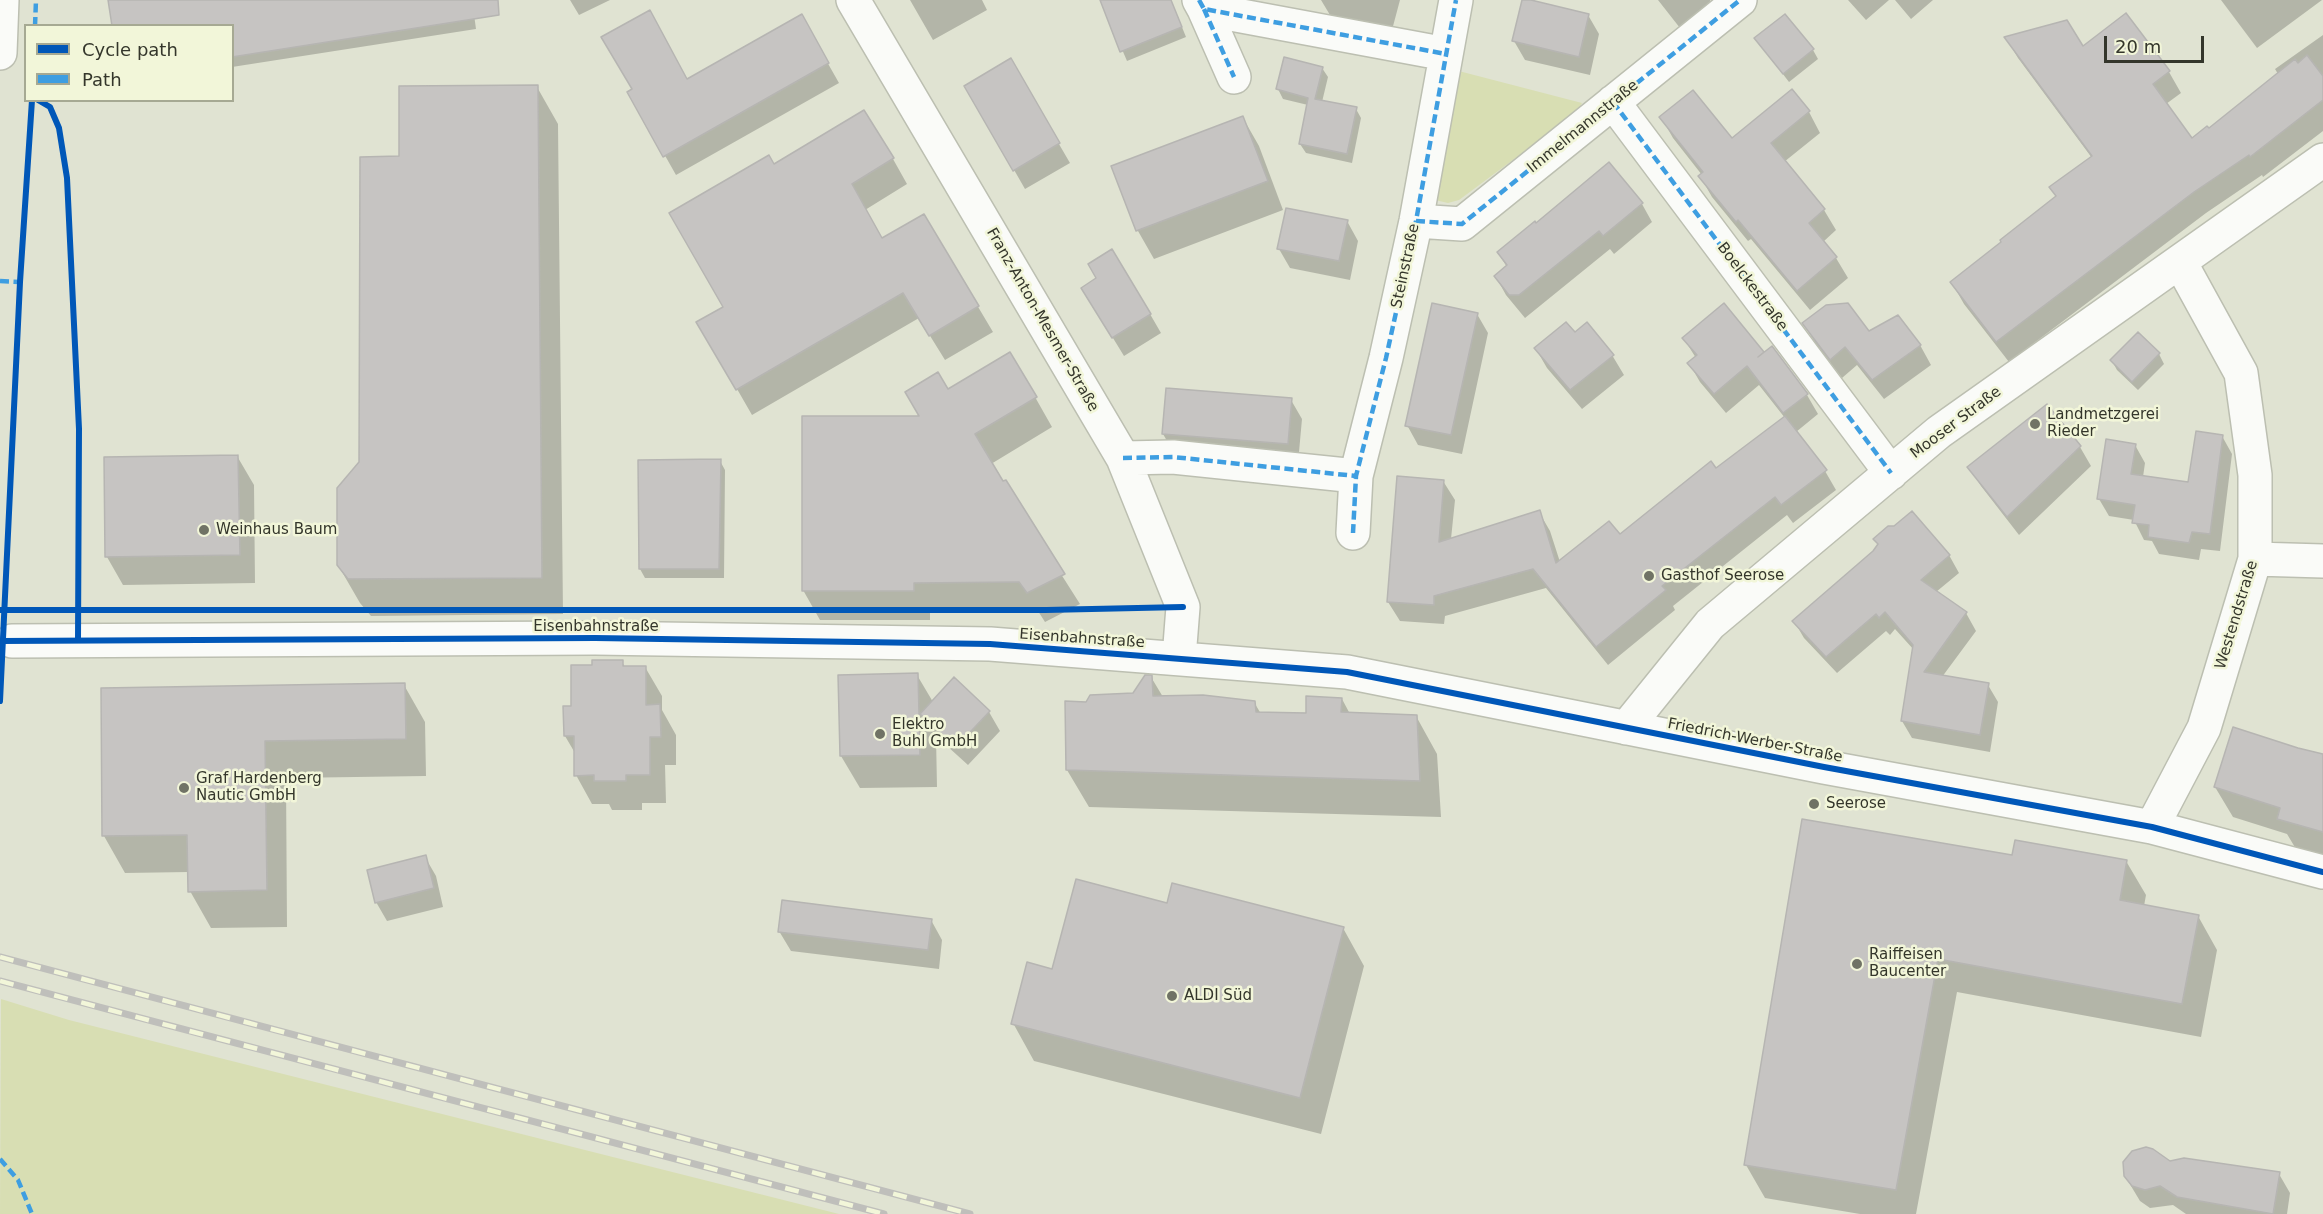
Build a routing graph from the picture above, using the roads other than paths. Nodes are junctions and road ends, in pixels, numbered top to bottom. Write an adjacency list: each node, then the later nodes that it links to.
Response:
1 (2, 0): 6 (street)
2 (853, 0): 13 (street, Franz-Anton-Mesmer-Straße)
3 (1456, 0): 7 (street, Steinstraße)
4 (1740, 0): 9 (street, Immelmannstraße)
5 (1202, 4): 7 (street); 8 (street)
6 (0, 53)
7 (1446, 54): 11 (street, Steinstraße)
8 (1234, 77)
9 (1613, 102): 11 (street, Immelmannstraße); 14 (street, Boelckestraße)
10 (2323, 160): 12 (street, Mooser Straße)
11 (1416, 221): 15 (street, Steinstraße)
12 (2180, 262): 14 (street, Mooser Straße); 17 (street, Westendstraße)
13 (1123, 458): 15 (street); 20 (street, Franz-Anton-Mesmer-Straße)
14 (1891, 473): 21 (street, Mooser Straße)
15 (1356, 476): 16 (street, Steinstraße)
16 (1353, 533)
17 (2255, 559): 18 (street); 22 (street, Westendstraße)
18 (2323, 561)
19 (12, 641): 20 (street, Eisenbahnstraße)
20 (1179, 658): 21 (street, Friedrich-Werber-Straße)
21 (1626, 728): 22 (street, Friedrich-Werber-Straße)
22 (2152, 827): 23 (street, Friedrich-Werber-Straße)
23 (2323, 872)

